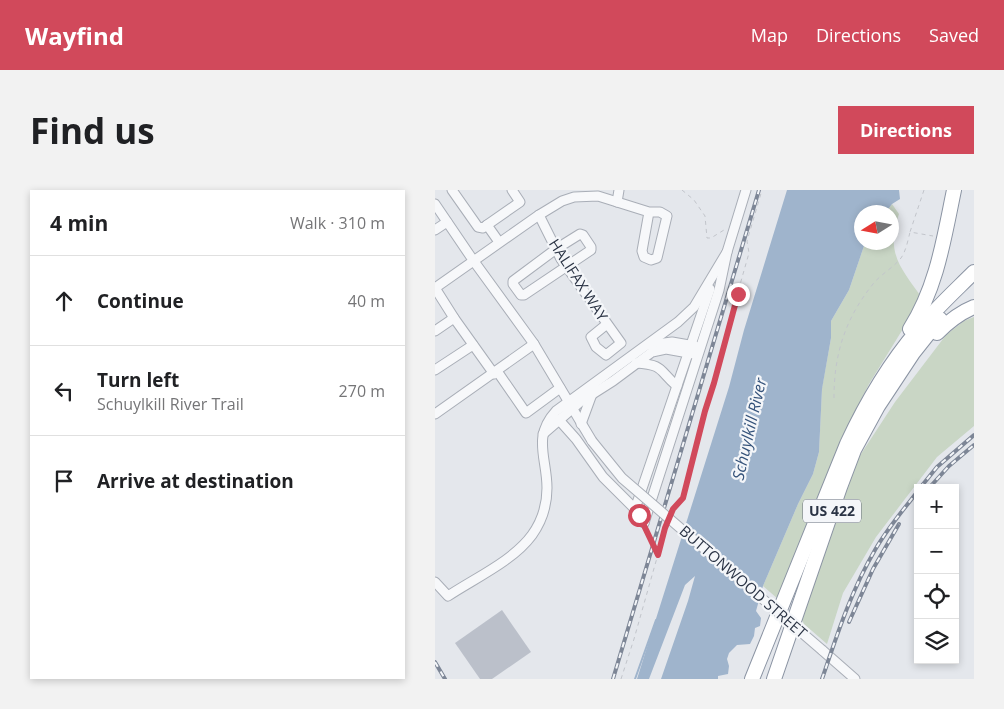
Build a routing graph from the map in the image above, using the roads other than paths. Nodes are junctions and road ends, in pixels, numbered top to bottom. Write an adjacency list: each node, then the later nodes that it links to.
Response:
1 (452, 190): 12 (street)
2 (512, 190): 12 (street)
3 (619, 190): 7 (street)
4 (745, 190): 16 (street)
5 (955, 190): 35 (highway)
6 (595, 193): 7 (street); 10 (street)
7 (617, 202): 9 (street)
8 (435, 204): 11 (street, BUTTONWOOD STREET)
9 (649, 212): 9 (street)
10 (539, 215): 14 (street); 15 (street, HALIFAX WAY)
11 (447, 222): 13 (street); 17 (street, BUTTONWOOD STREET)
12 (487, 225): 14 (street)
13 (435, 230)
14 (499, 242): 17 (street)
15 (556, 249): 18 (street, HALIFAX WAY); 18 (street); 18 (street)
16 (727, 252): 28 (street); 29 (street); 30 (street)
17 (473, 260): 21 (street); 26 (street, BUTTONWOOD STREET)
18 (566, 267): 24 (street, HALIFAX WAY)
19 (974, 272): 35 (highway, US 422)
20 (974, 284): 31 (highway, US 422)
21 (435, 288): 23 (street)
22 (974, 307): 31 (highway)
23 (453, 318): 25 (street); 27 (street)
24 (607, 324): 24 (street, HALIFAX WAY)
25 (435, 331)
26 (534, 344): 34 (street); 37 (street, BUTTONWOOD STREET)
27 (473, 345): 33 (street); 34 (street)
28 (646, 346): 29 (street); 38 (street)
29 (689, 349): 30 (street); 32 (street); 36 (street)
30 (700, 351): 44 (street)
31 (913, 353): 47 (highway, US 422)
32 (637, 363): 36 (street); 38 (street)
33 (435, 370)
34 (495, 372): 37 (street); 40 (street)
35 (886, 373): 46 (highway, US 422)
36 (677, 386): 44 (street)
37 (560, 390): 38 (street); 39 (street, BUTTONWOOD STREET)
38 (589, 392): 39 (street); 42 (street)
39 (570, 405): 41 (street); 42 (street, BUTTONWOOD STREET); 43 (street)
40 (435, 414)
41 (559, 420): 43 (street); 44 (street)
42 (581, 424): 48 (street, BUTTONWOOD STREET, bridge)
43 (543, 434): 45 (street)
44 (635, 509)
45 (435, 582)
46 (753, 679)
47 (773, 679)
48 (855, 679)

